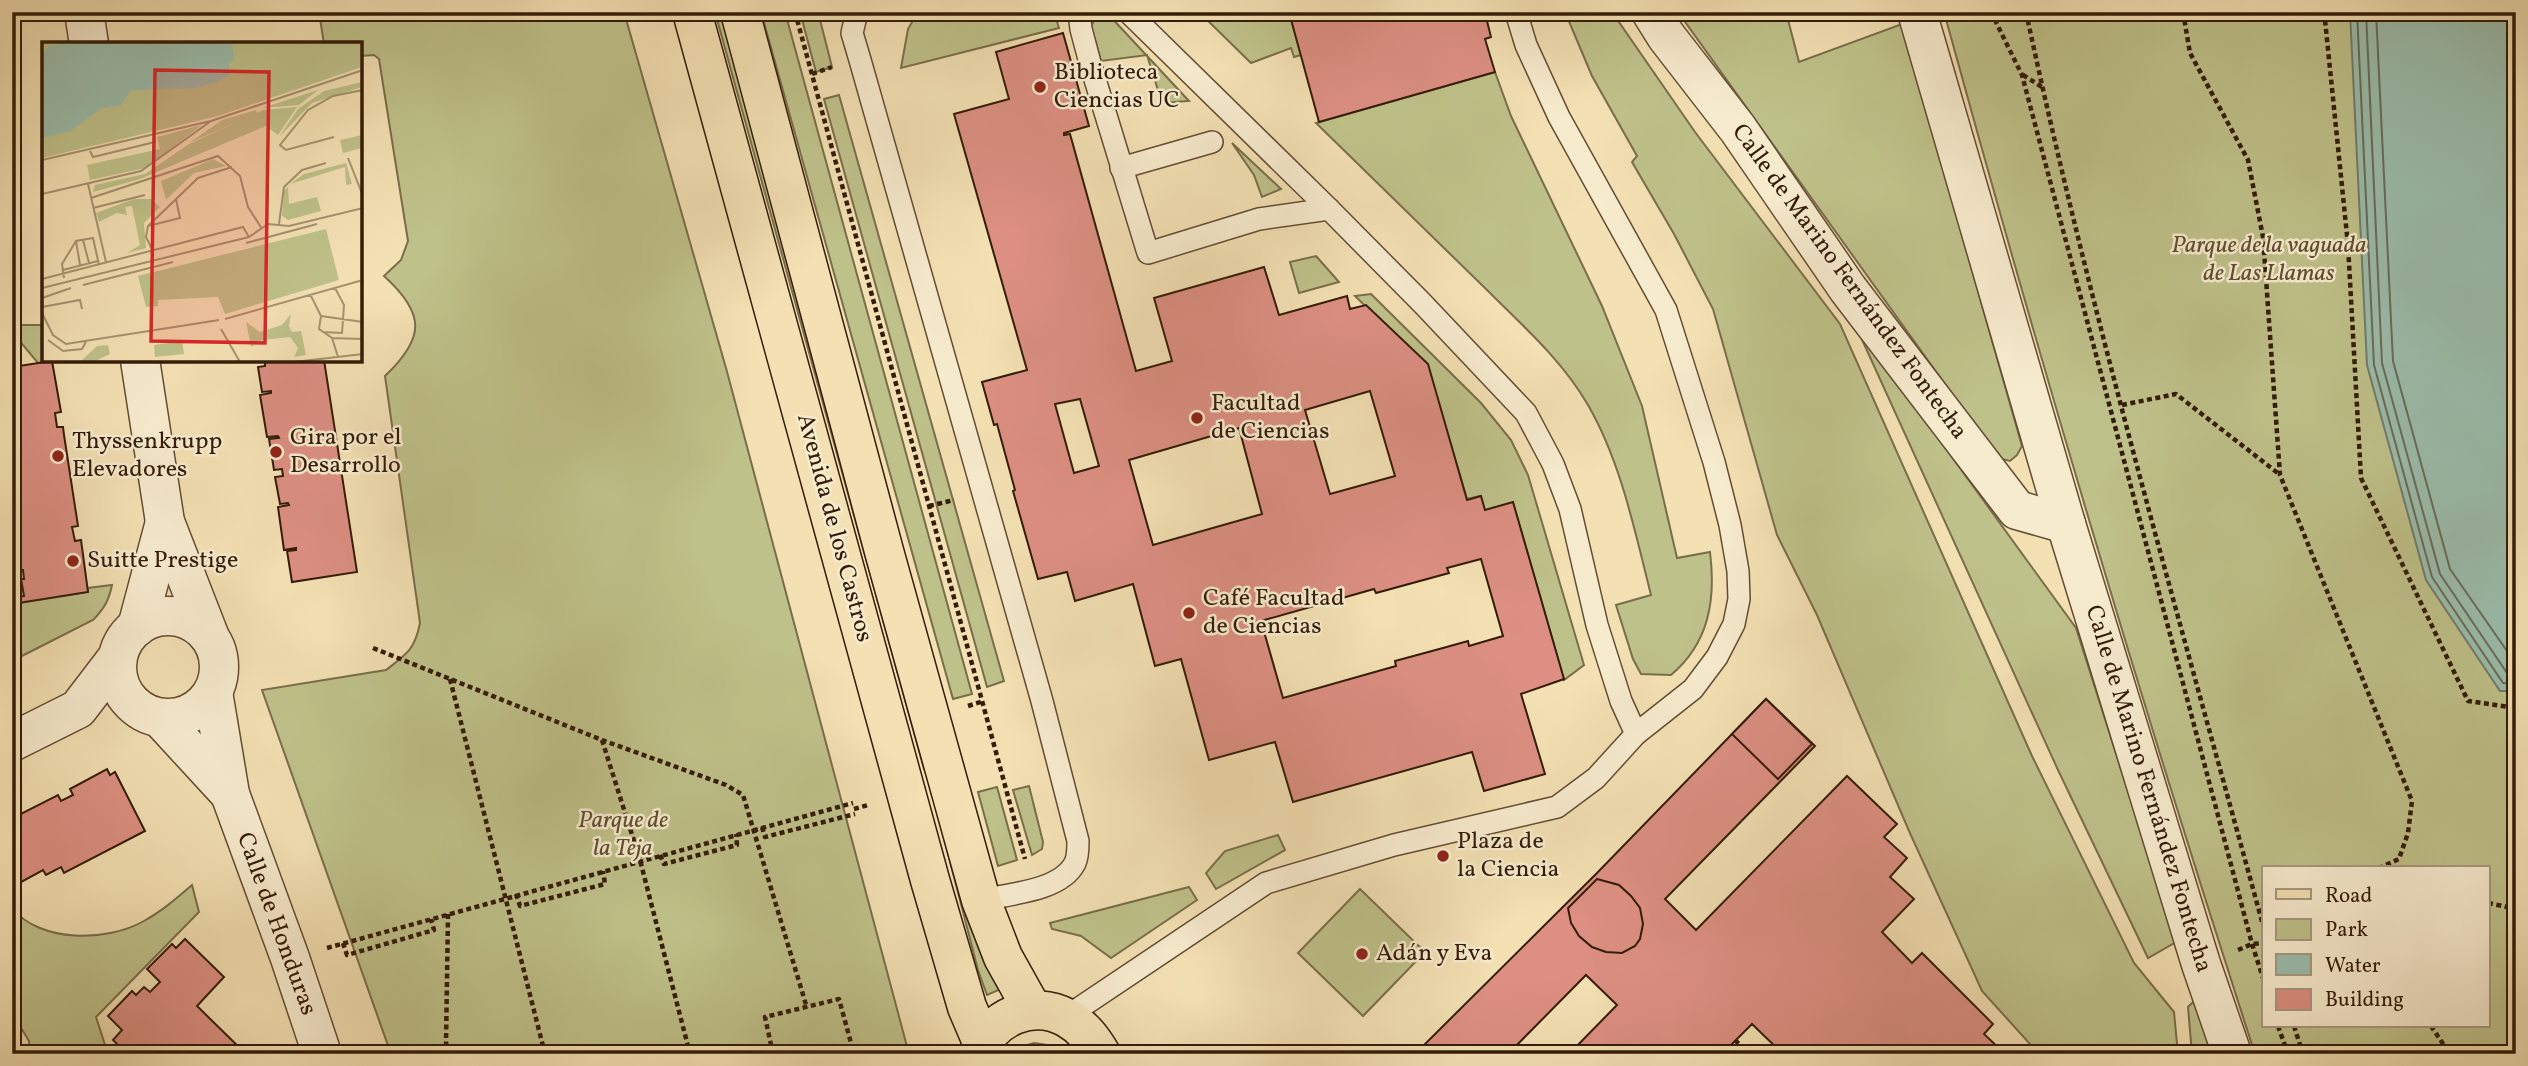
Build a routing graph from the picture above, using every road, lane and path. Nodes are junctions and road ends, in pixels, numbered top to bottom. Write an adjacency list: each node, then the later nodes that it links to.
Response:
1 (84, 12): 15 (street)
2 (692, 12): 65 (main road, Avenida de los Castros)
3 (740, 12): 50 (main road, Avenida de los Castros)
4 (795, 12): 45 (path)
5 (857, 12): 50 (lane)
6 (1079, 12): 19 (lane)
7 (1128, 12): 20 (lane)
8 (1516, 12): 34 (lane)
9 (1651, 12): 25 (street, Calle de Marino Fernández Fontecha)
10 (1917, 12): 25 (street, Calle de Marino Fernández Fontecha)
11 (1991, 12): 16 (path)
12 (2026, 12): 17 (path)
13 (2183, 12): 23 (path)
14 (2324, 12): 31 (path)
15 (89, 42)
16 (2022, 75): 17 (path); 58 (path)
17 (2042, 88): 22 (path)
18 (1212, 142): 19 (lane)
19 (1121, 168): 20 (lane)
20 (1329, 209): 34 (lane)
21 (140, 362): 24 (street)
22 (2122, 405): 23 (path); 55 (path)
23 (2280, 475): 46 (path)
24 (165, 522): 26 (street); 27 (street)
25 (2066, 524): 76 (street, Calle de Marino Fernández Fontecha)
26 (209, 635): 27 (street); 30 (street)
27 (127, 642): 32 (street); 33 (street)
28 (373, 648): 29 (path)
29 (450, 679): 35 (path); 49 (path)
30 (213, 692): 33 (street); 37 (street, Calle de Honduras)
31 (2516, 708)
32 (78, 709): 33 (street); 36 (street)
33 (152, 716): 37 (street, Calle de Honduras)
34 (1636, 734): 60 (lane)
35 (602, 740): 41 (path); 44 (path)
36 (12, 742)
37 (230, 794): 66 (street, Calle de Honduras)
38 (852, 803): 40 (path)
39 (855, 814): 40 (path)
40 (762, 827): 41 (path)
41 (754, 830): 42 (path); 59 (path)
42 (736, 834): 43 (path); 43 (path)
43 (660, 855): 44 (path)
44 (640, 860): 47 (path); 71 (path)
45 (1027, 866)
46 (2383, 866)
47 (603, 871): 48 (path); 48 (path)
48 (516, 894): 49 (path)
49 (505, 897): 53 (path); 68 (path)
50 (981, 900): 60 (main road, Avenida de los Castros)
51 (2490, 903): 52 (path)
52 (2516, 903)
53 (448, 914): 54 (path); 67 (path)
54 (431, 919): 56 (path); 57 (path)
55 (2262, 922)
56 (358, 938)
57 (343, 943)
58 (2262, 975)
59 (807, 1007): 72 (path); 73 (path)
60 (1049, 1013): 65 (main road); 74 (main road, Avenida de los Castros)
61 (2279, 1028): 77 (path)
62 (2295, 1028): 78 (path)
63 (2432, 1028): 79 (path)
64 (1735, 1040): 75 (path)
65 (980, 1048)
66 (322, 1054)
67 (449, 1054)
68 (545, 1054)
69 (600, 1054): 70 (path)
70 (620, 1054)
71 (690, 1054)
72 (773, 1054)
73 (854, 1054)
74 (1101, 1054)
75 (1749, 1054)
76 (2232, 1054)
77 (2288, 1054)
78 (2303, 1054)
79 (2450, 1054)

